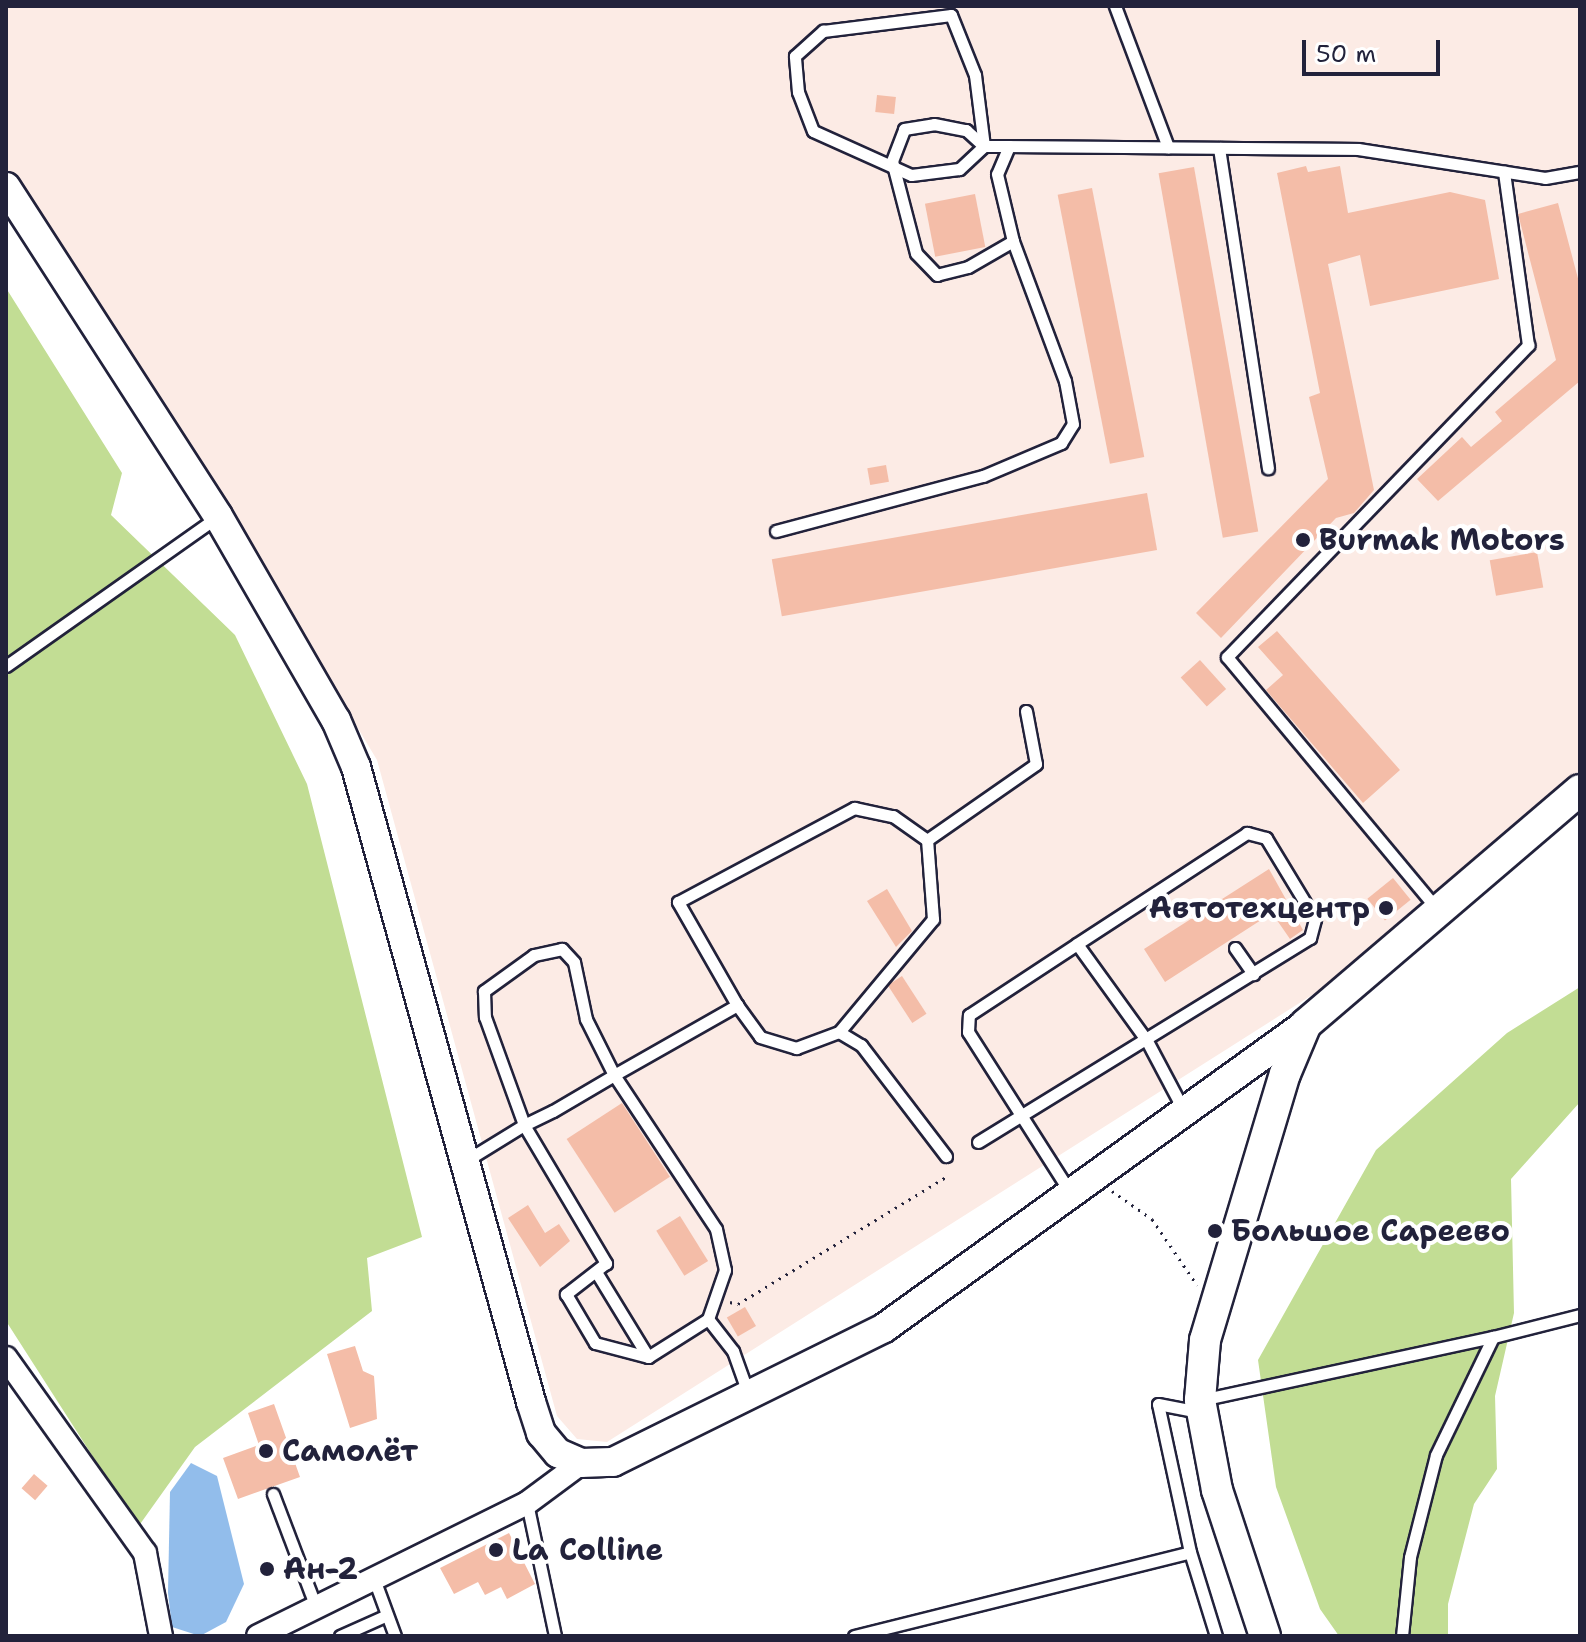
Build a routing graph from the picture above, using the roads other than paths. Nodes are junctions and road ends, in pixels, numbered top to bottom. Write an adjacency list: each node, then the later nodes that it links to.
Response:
1 (1115, 6): 4 (lane)
2 (984, 146): 3 (lane); 6 (lane); 6 (lane); 6 (lane)
3 (1009, 146): 4 (lane); 10 (lane)
4 (1168, 147): 5 (lane)
5 (1219, 148): 7 (lane); 11 (lane)
6 (892, 161): 10 (lane)
7 (1504, 172): 8 (lane); 18 (lane)
8 (1580, 172)
9 (6, 187): 12 (street)
10 (1013, 241): 13 (lane)
11 (1268, 468)
12 (218, 516): 14 (lane); 32 (street)
13 (776, 531)
14 (6, 666)
15 (1026, 711): 17 (lane)
16 (1580, 790): 18 (main road)
17 (927, 840): 22 (lane); 24 (lane)
18 (1440, 913): 23 (main road)
19 (1077, 944): 21 (lane); 25 (lane); 28 (lane)
20 (1235, 948): 21 (lane)
21 (1253, 974): 25 (lane)
22 (737, 1005): 24 (lane); 26 (lane)
23 (1306, 1024): 27 (street); 41 (main road)
24 (839, 1032): 31 (lane)
25 (1147, 1041): 27 (lane); 28 (lane)
26 (614, 1075): 29 (lane); 29 (lane); 36 (lane)
27 (1182, 1107): 33 (street)
28 (1022, 1113): 30 (lane); 33 (lane)
29 (524, 1125): 32 (lane); 34 (lane)
30 (978, 1142)
31 (946, 1156)
32 (463, 1162): 42 (street)
33 (1082, 1185): 40 (street)
34 (598, 1275): 38 (lane); 38 (lane)
35 (1580, 1315): 37 (lane)
36 (708, 1319): 38 (lane); 40 (lane)
37 (1493, 1337): 41 (lane); 57 (lane)
38 (648, 1357)
39 (6, 1358): 49 (street)
40 (750, 1399): 42 (street)
41 (1200, 1406): 45 (lane); 56 (main road)
42 (581, 1463): 44 (street)
43 (273, 1494): 47 (lane)
44 (527, 1503): 46 (street); 53 (lane)
45 (1190, 1552): 54 (lane); 55 (lane)
46 (374, 1579): 47 (street); 48 (lane)
47 (316, 1607): 50 (street)
48 (387, 1615): 51 (lane); 52 (lane)
49 (161, 1636)
50 (258, 1636)
51 (340, 1636)
52 (395, 1636)
53 (555, 1636)
54 (854, 1636)
55 (1216, 1636)
56 (1265, 1636)
57 (1402, 1636)

